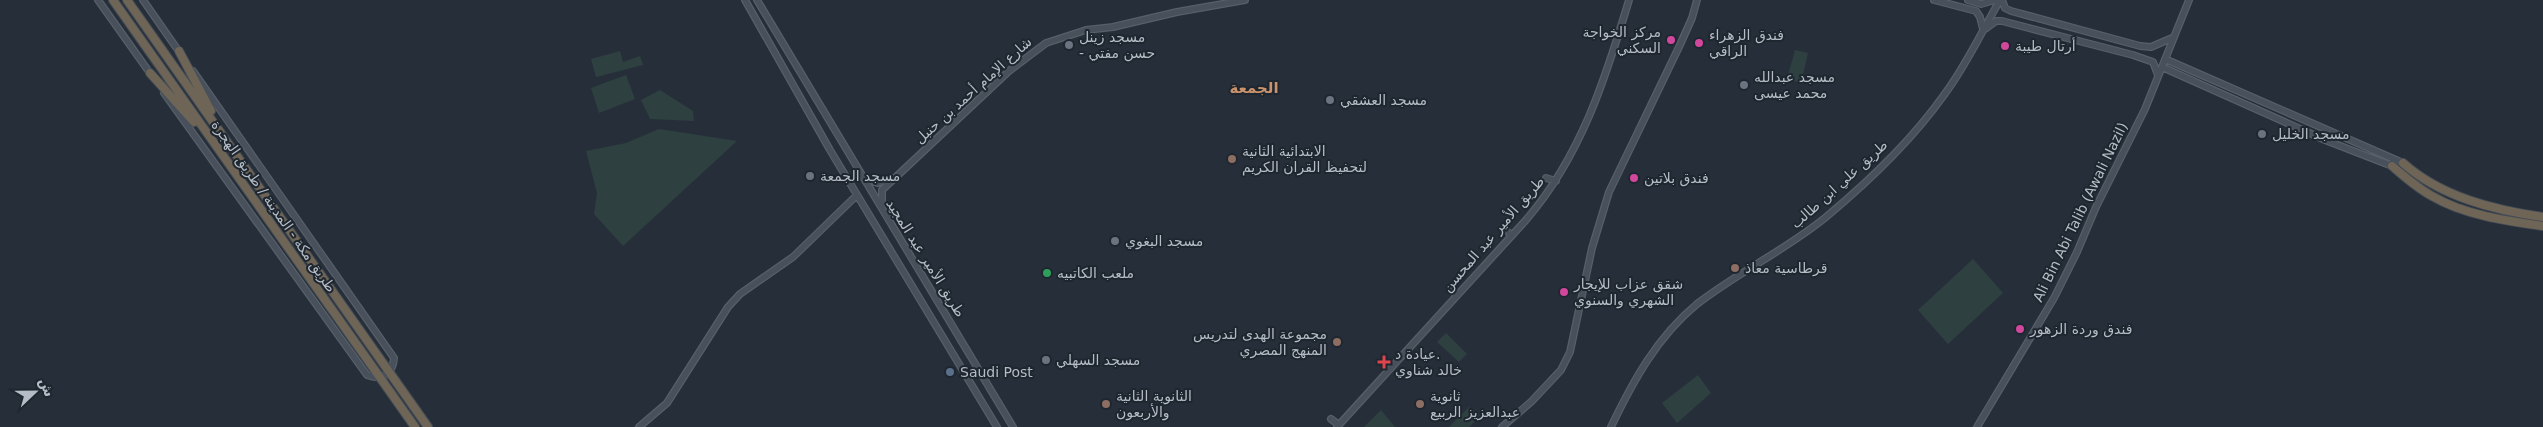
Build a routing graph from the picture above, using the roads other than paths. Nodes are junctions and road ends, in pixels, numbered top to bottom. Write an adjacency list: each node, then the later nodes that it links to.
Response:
1 (98, 0): 20 (main road)
2 (113, 0): 23 (highway, طريق مكة - المدينة / طريق الهجرة)
3 (127, 0): 22 (highway, طريق مكة - المدينة / طريق الهجرة)
4 (143, 0): 17 (main road)
5 (745, 0): 30 (main road, طريق الأمير عبد المجيد)
6 (757, 0): 27 (main road, طريق الأمير عبد المجيد)
7 (1245, 0): 26 (main road, شارع الإمام أحمد بن حنبل)
8 (1628, 0): 29 (main road, طريق الأمير عبد المحسن)
9 (1697, 0): 47 (main road)
10 (1934, 0): 15 (main road)
11 (1968, 0): 12 (main road)
12 (1994, 0)
13 (2001, 0): 15 (main road, طريق علي ابن طالب); 16 (main road)
14 (2189, 0): 16 (main road, Ali Bin Abi Talib (Awali Nazil))
15 (1983, 29): 21 (main road); 48 (main road, طريق علي ابن طالب)
16 (2173, 37): 18 (main road, Ali Bin Abi Talib (Awali Nazil))
17 (179, 51): 20 (main road); 22 (highway)
18 (2165, 59): 19 (main road, Ali Bin Abi Talib (Awali Nazil)); 24 (main road)
19 (2162, 67): 21 (main road, Ali Bin Abi Talib (Awali Nazil)); 25 (main road)
20 (150, 73): 23 (highway)
21 (2158, 75): 49 (main road, Ali Bin Abi Talib (Awali Nazil))
22 (226, 139): 43 (highway, طريق مكة - المدينة / طريق الهجرة)
23 (216, 147): 42 (highway, طريق مكة - المدينة / طريق الهجرة)
24 (2403, 163): 32 (highway)
25 (2392, 166): 33 (highway)
26 (900, 173): 27 (main road); 31 (main road, شارع الإمام أحمد بن حنبل)
27 (862, 177): 31 (main road, طريق الأمير عبد المجيد)
28 (1546, 178): 29 (main road)
29 (1556, 181): 35 (main road, طريق الأمير عبد المحسن)
30 (857, 195): 39 (main road, طريق الأمير عبد المجيد); 44 (main road)
31 (883, 212): 38 (main road, طريق الأمير عبد المجيد)
32 (2543, 216)
33 (2543, 226)
34 (1505, 229): 35 (main road)
35 (1511, 235): 37 (main road, طريق الأمير عبد المحسن)
36 (1451, 289): 37 (main road)
37 (1456, 295): 41 (main road, طريق الأمير عبد المحسن)
38 (965, 345): 39 (main road); 46 (main road, طريق الأمير عبد المجيد)
39 (953, 352): 45 (main road, طريق الأمير عبد المجيد)
40 (1331, 419): 41 (main road)
41 (1338, 426)
42 (415, 427)
43 (428, 427)
44 (639, 427)
45 (997, 427)
46 (1013, 427)
47 (1502, 427)
48 (1611, 427)
49 (1976, 427)

